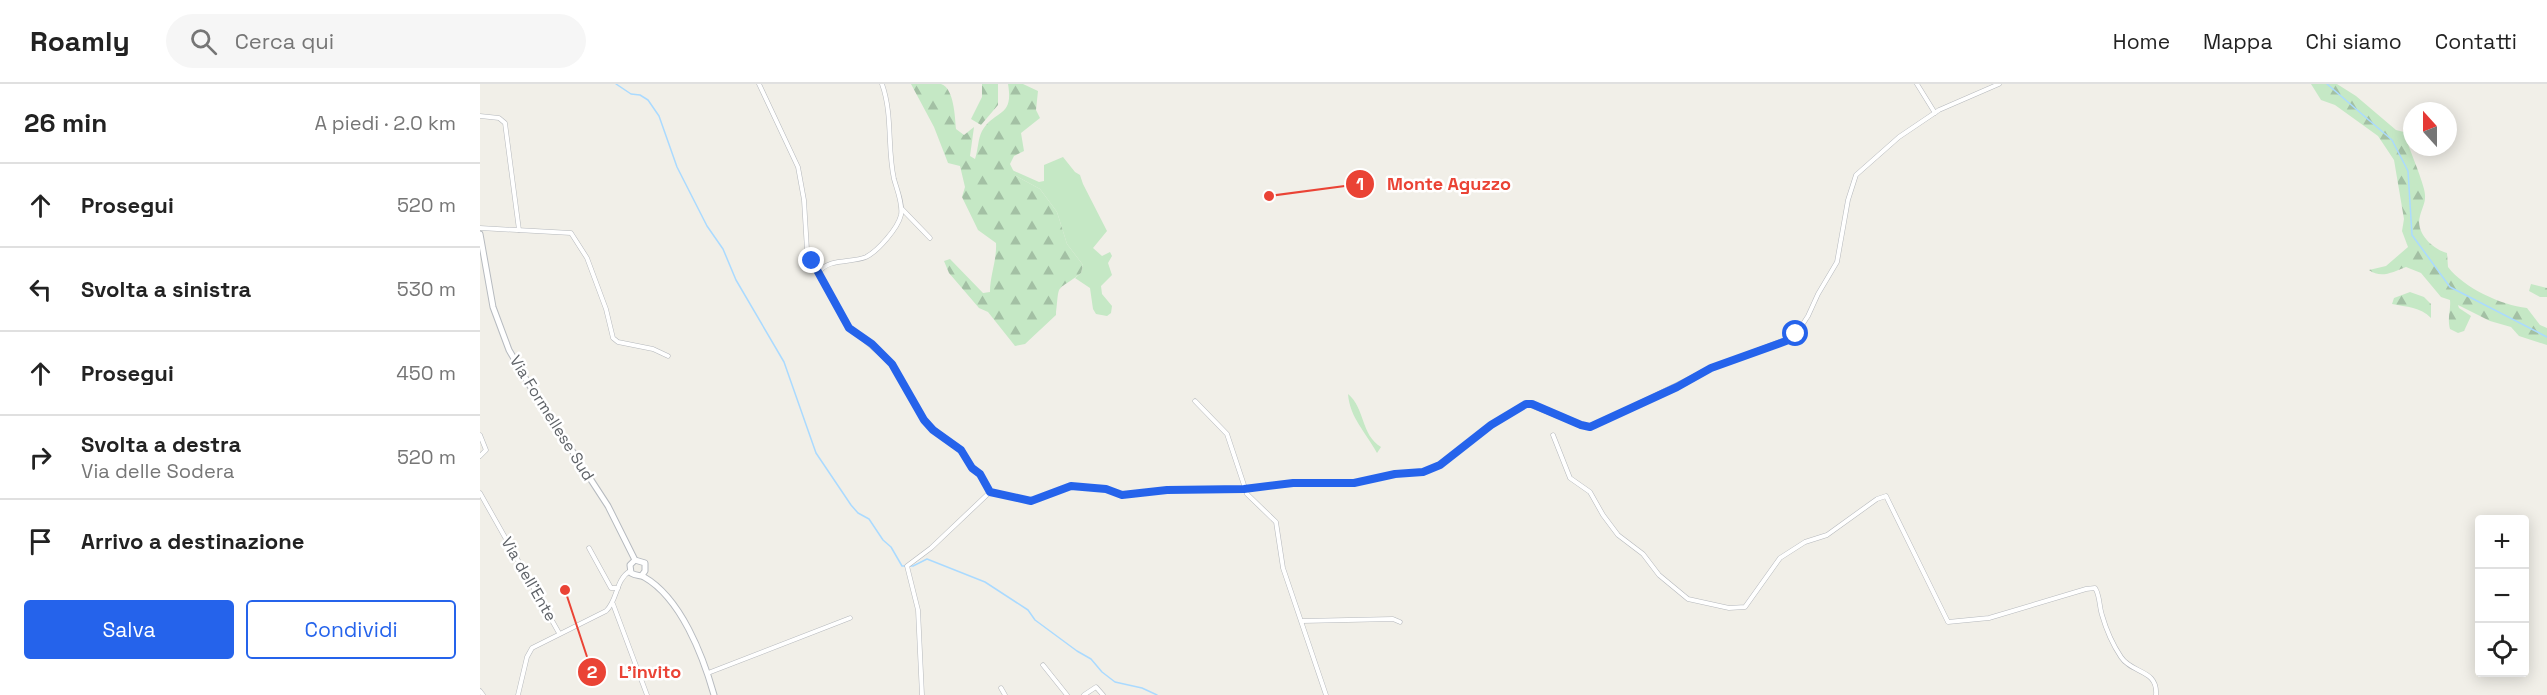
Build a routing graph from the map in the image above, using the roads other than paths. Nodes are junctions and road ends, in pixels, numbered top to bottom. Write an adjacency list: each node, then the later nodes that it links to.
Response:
1 (759, 84): 12 (street)
2 (882, 84): 7 (street)
3 (1917, 84): 5 (street)
4 (1999, 84): 5 (street)
5 (1935, 113): 18 (street)
6 (480, 116): 9 (street)
7 (902, 208): 11 (street); 12 (street)
8 (480, 228): 9 (street)
9 (519, 230): 13 (street)
10 (480, 234): 22 (street, Via Formellese Sud)
11 (930, 238)
12 (819, 273): 19 (street)
13 (668, 356)
14 (1195, 401): 18 (street)
15 (480, 435): 17 (street)
16 (1553, 435): 47 (street)
17 (480, 456)
18 (1244, 489): 19 (street); 30 (street)
19 (990, 492): 41 (street)
20 (480, 493): 32 (street, Via dell'Ente)
21 (589, 548): 25 (street)
22 (635, 560): 23 (street); 24 (street, Via Formellese Sud)
23 (630, 571): 24 (street, Via Formellese Sud); 26 (street)
24 (642, 575): 34 (street, Via Formellese Sud)
25 (611, 588): 26 (street); 27 (street)
26 (618, 588): 27 (street)
27 (615, 597): 28 (street)
28 (613, 603): 32 (street); 39 (street)
29 (850, 618): 34 (street)
30 (1302, 621): 31 (street); 46 (street)
31 (1400, 622)
32 (559, 633): 38 (street)
33 (1043, 664): 43 (street)
34 (708, 673): 40 (street, Via Formellese Sud)
35 (1000, 688): 42 (street)
36 (480, 691): 37 (street)
37 (483, 695)
38 (518, 695)
39 (647, 695)
40 (714, 695)
41 (922, 695)
42 (1005, 695)
43 (1067, 695)
44 (1084, 695): 45 (street)
45 (1103, 695)
46 (1326, 695)
47 (2156, 695)

